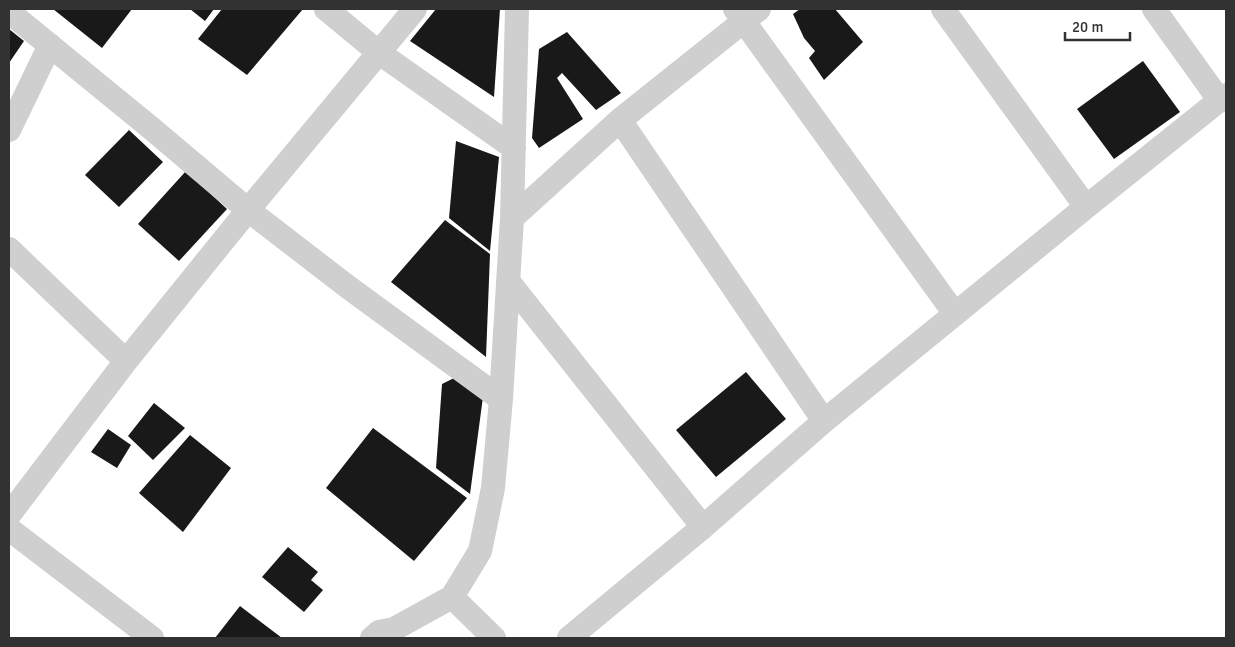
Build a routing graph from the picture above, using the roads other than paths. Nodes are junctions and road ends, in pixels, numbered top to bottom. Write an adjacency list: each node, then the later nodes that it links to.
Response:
1 (326, 9): 9 (street)
2 (415, 9): 9 (street)
3 (517, 9): 13 (street)
4 (943, 9): 14 (street)
5 (1154, 9): 10 (street)
6 (9, 12): 8 (street)
7 (746, 13): 11 (street); 19 (street)
8 (50, 46): 12 (street); 15 (street)
9 (378, 52): 13 (street); 15 (street)
10 (1223, 98): 14 (street)
11 (620, 120): 16 (street); 22 (street)
12 (9, 130)
13 (514, 148): 16 (street)
14 (1086, 207): 19 (street)
15 (248, 210): 20 (street); 21 (street)
16 (512, 218): 18 (street)
17 (9, 249): 20 (street)
18 (508, 281): 21 (street); 24 (street)
19 (955, 314): 22 (street)
20 (126, 361): 23 (street)
21 (501, 400): 26 (street)
22 (824, 421): 24 (street)
23 (9, 514)
24 (703, 526): 30 (street)
25 (9, 529): 27 (street)
26 (452, 597): 28 (street); 29 (street)
27 (152, 638)
28 (372, 638)
29 (494, 638)
30 (569, 638)

